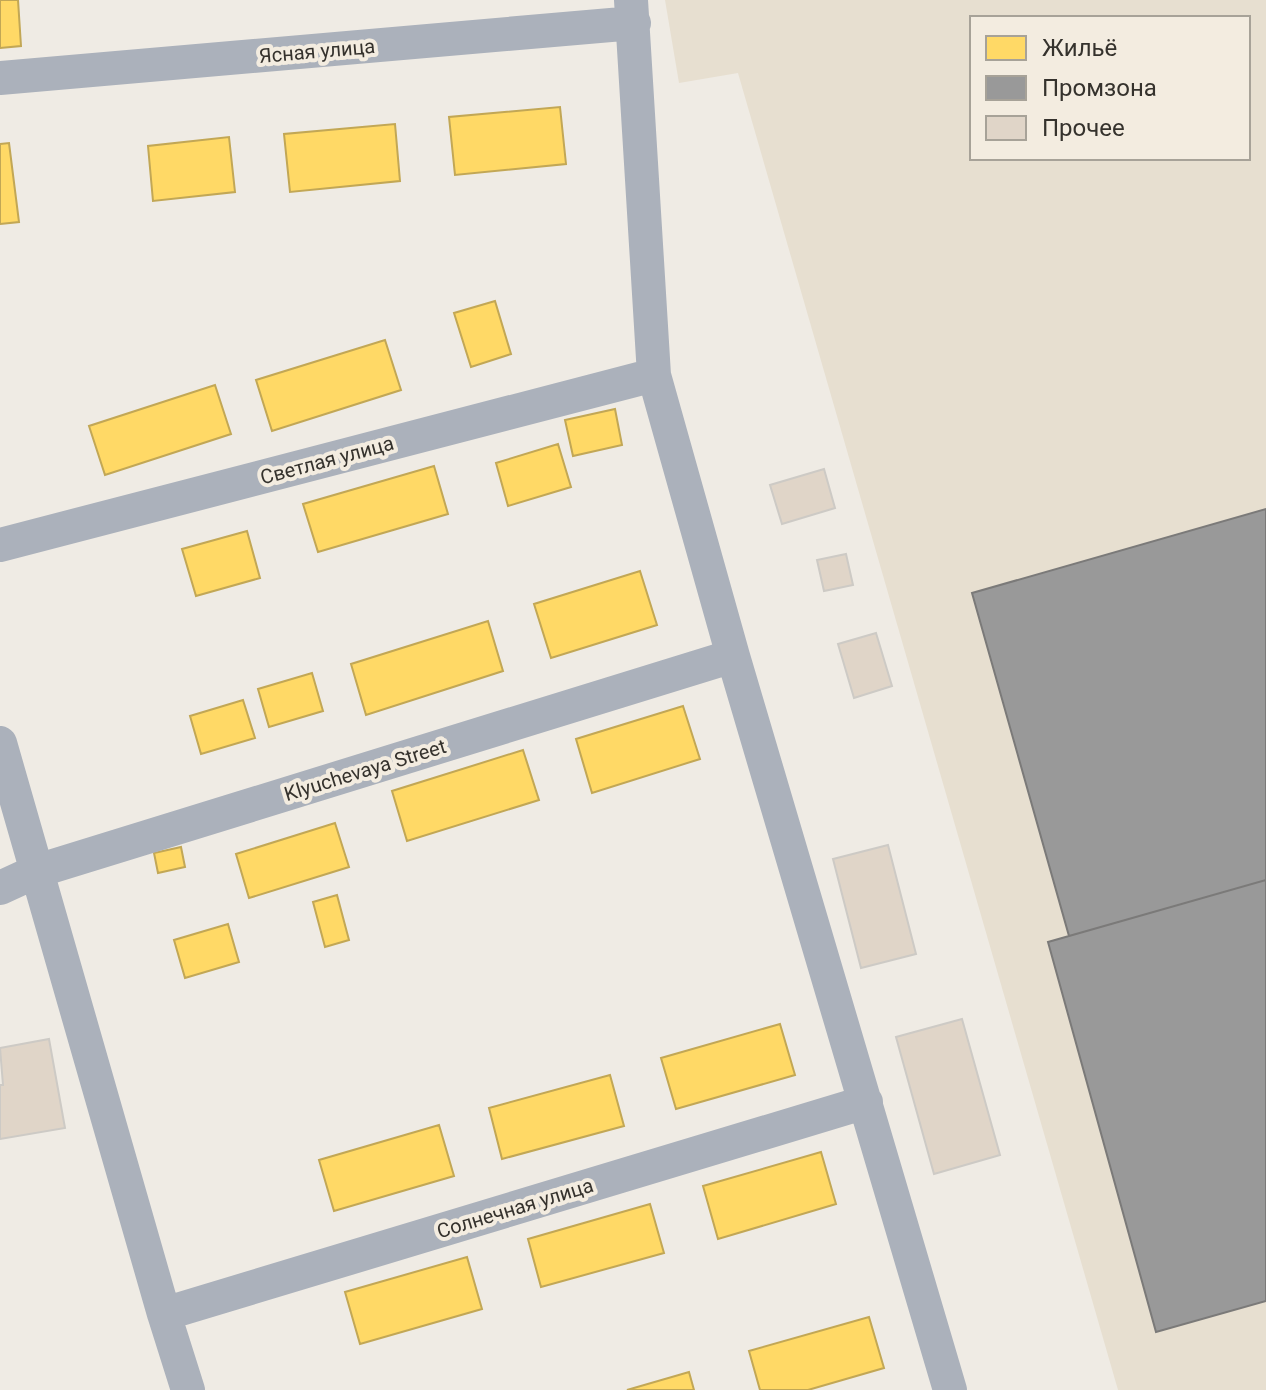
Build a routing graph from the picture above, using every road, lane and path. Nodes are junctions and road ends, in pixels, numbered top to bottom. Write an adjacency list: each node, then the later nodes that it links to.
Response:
1 (633, 12): 2 (street, Ясная улица); 3 (street)
2 (0, 78)
3 (654, 375): 4 (street, Светлая улица); 5 (street)
4 (0, 545)
5 (733, 656): 7 (street, Klyuchevaya Street); 9 (street)
6 (0, 743): 7 (street)
7 (37, 871): 8 (street, Klyuchevaya Street); 10 (street)
8 (0, 888)
9 (866, 1102): 10 (street, Солнечная улица); 12 (street)
10 (164, 1314): 11 (street)
11 (188, 1390)
12 (950, 1390)

